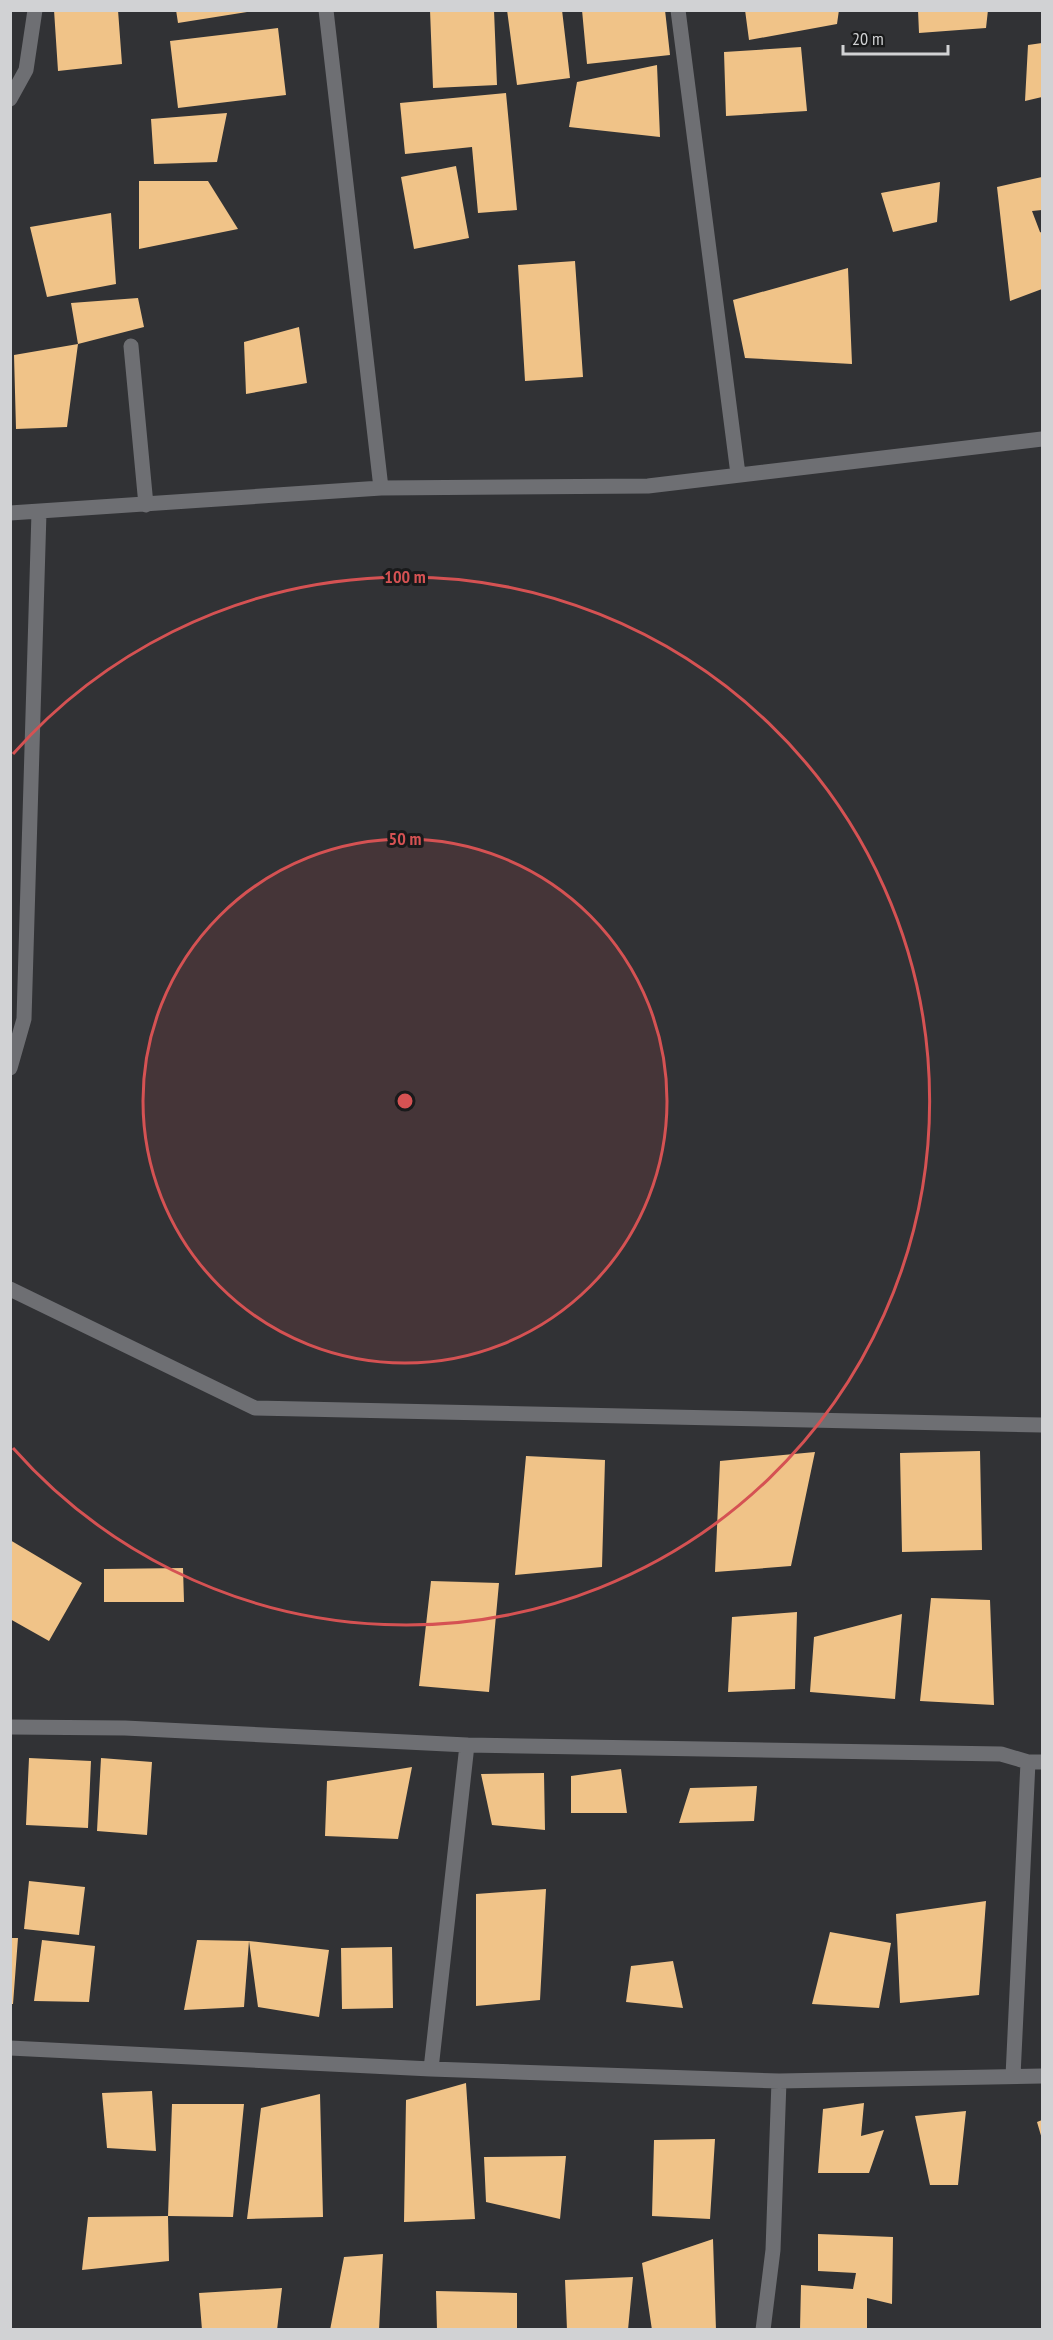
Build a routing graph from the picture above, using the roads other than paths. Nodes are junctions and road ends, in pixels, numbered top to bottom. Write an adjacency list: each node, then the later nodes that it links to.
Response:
1 (35, 10): 4 (street)
2 (326, 10): 8 (street)
3 (678, 10): 7 (street)
4 (10, 99)
5 (131, 346): 9 (street)
6 (1042, 439): 7 (street)
7 (738, 474): 8 (street)
8 (381, 488): 9 (street)
9 (146, 505): 10 (street)
10 (39, 512): 11 (street); 12 (street)
11 (10, 513)
12 (10, 1068)
13 (10, 1289): 14 (street)
14 (1042, 1425)
15 (10, 1727): 16 (street)
16 (468, 1745): 17 (street); 19 (street)
17 (1035, 1762): 20 (street)
18 (10, 2048): 19 (street)
19 (431, 2069): 22 (street)
20 (1013, 2076): 21 (street); 22 (street)
21 (1042, 2076)
22 (779, 2081): 23 (street)
23 (763, 2330)

